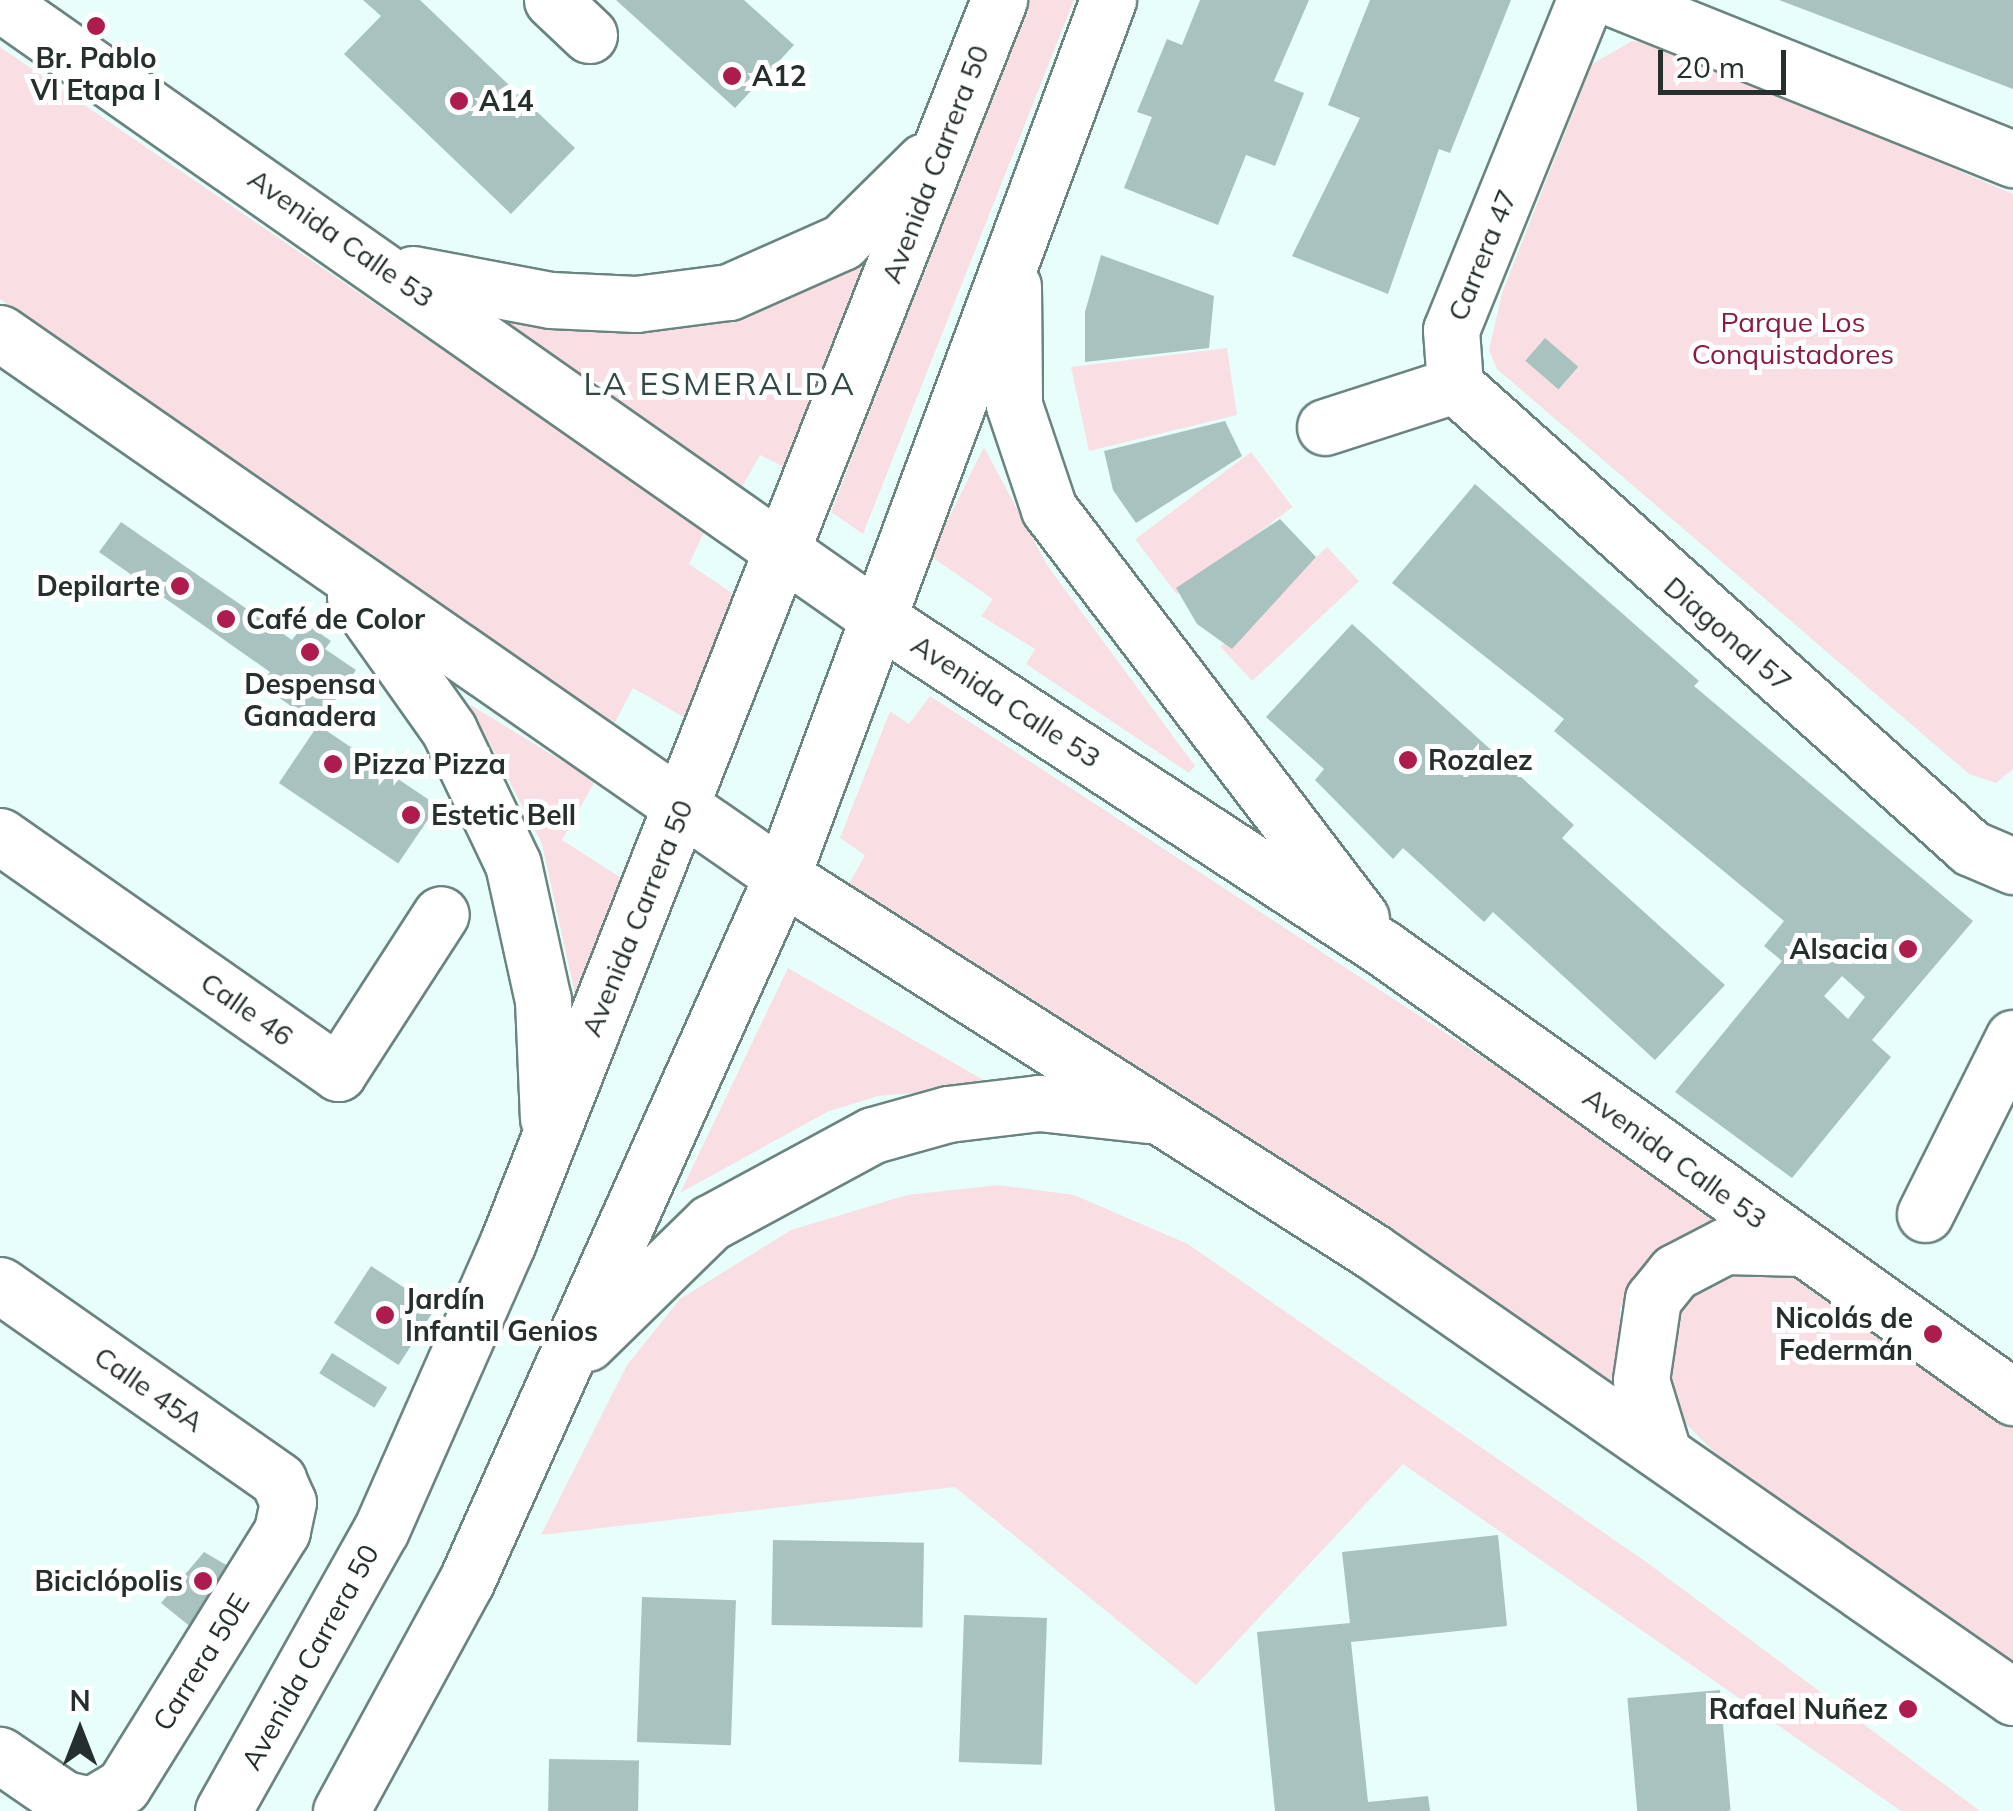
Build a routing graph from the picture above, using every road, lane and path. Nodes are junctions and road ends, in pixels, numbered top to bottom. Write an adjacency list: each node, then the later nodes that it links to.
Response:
1 (999, 0): 6 (main road, Avenida Carrera 50)
2 (1108, 0): 8 (main road)
3 (1585, 0): 11 (main road, Carrera 47)
4 (1618, 0): 7 (main road)
5 (0, 4): 9 (main road, Avenida Calle 53)
6 (948, 132): 9 (main road); 13 (main road, Avenida Carrera 50)
7 (2013, 159)
8 (1014, 241): 15 (main road); 21 (main road)
9 (381, 265): 13 (main road, Avenida Calle 53)
10 (0, 333): 14 (main road)
11 (1456, 385): 12 (main road); 18 (main road, Diagonal 57)
12 (1325, 427)
13 (784, 548): 15 (main road, Avenida Calle 53); 16 (main road, Avenida Carrera 50)
14 (333, 566): 16 (main road); 24 (main road)
15 (876, 616): 19 (main road); 21 (main road, Avenida Calle 53)
16 (682, 807): 19 (main road); 24 (main road, Avenida Carrera 50)
17 (0, 836): 20 (main road, Calle 46)
18 (2013, 866)
19 (782, 876): 23 (main road); 28 (main road)
20 (441, 914)
21 (1384, 948): 26 (main road, Avenida Calle 53)
22 (2013, 1038): 25 (main road)
23 (1169, 1118): 28 (main road); 30 (main road)
24 (548, 1141): 34 (main road, Avenida Carrera 50)
25 (1925, 1214)
26 (1801, 1248): 29 (main road, Avenida Calle 53); 30 (main road)
27 (0, 1285): 31 (main road, Calle 45A)
28 (570, 1358): 35 (main road)
29 (2013, 1396)
30 (1663, 1452): 32 (main road)
31 (288, 1502): 33 (main road, Carrera 50E)
32 (2006, 1686)
33 (0, 1755)
34 (223, 1811)
35 (342, 1811)

